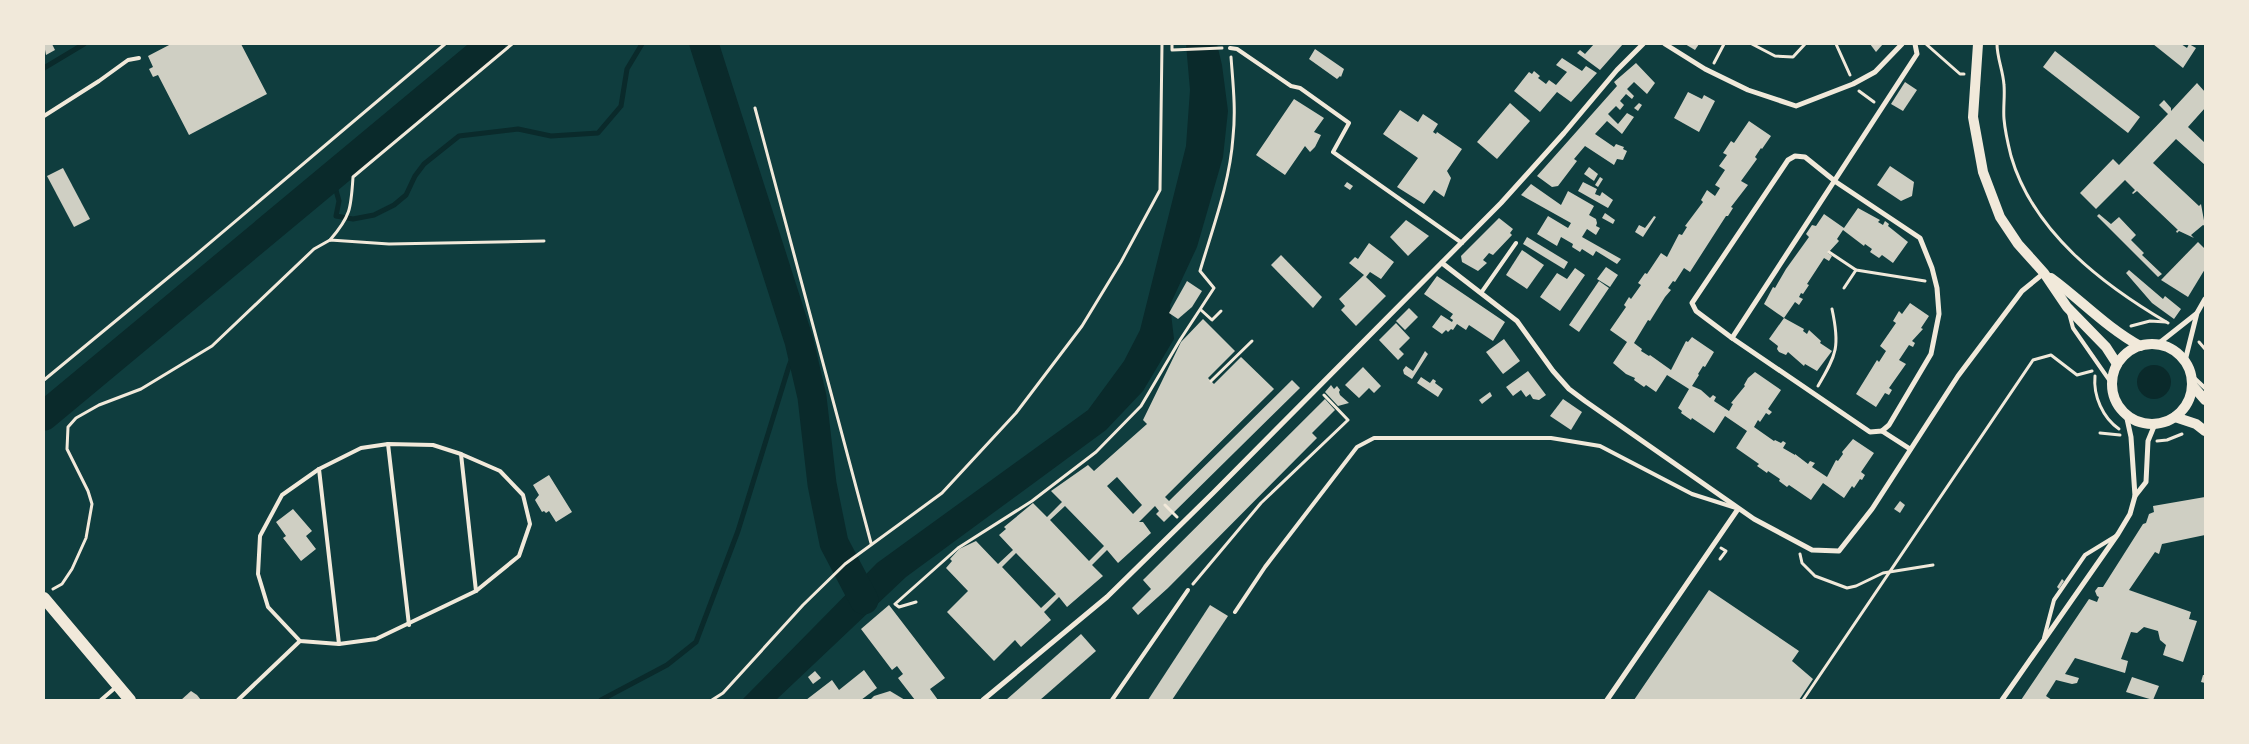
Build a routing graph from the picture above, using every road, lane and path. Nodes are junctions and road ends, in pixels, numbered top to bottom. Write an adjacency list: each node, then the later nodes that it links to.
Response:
1 (445, 44): 51 (path)
2 (512, 44): 27 (path)
3 (1162, 44): 77 (path)
4 (1172, 44): 17 (path)
5 (1643, 44): 29 (street)
6 (1665, 44): 19 (street)
7 (1724, 44): 19 (path)
8 (1752, 44): 9 (path)
9 (1805, 44)
10 (1836, 44): 21 (path)
11 (1902, 44): 21 (street)
12 (1915, 44): 26 (street)
13 (1978, 44): 34 (main road)
14 (1997, 44): 44 (path)
15 (1928, 47): 20 (path)
16 (1230, 48): 29 (lane); 41 (path)
17 (1215, 49)
18 (139, 58): 25 (lane)
19 (1710, 72): 21 (street)
20 (1960, 74)
21 (1853, 84)
22 (1860, 92): 23 (path)
23 (1873, 101)
24 (756, 108): 77 (path)
25 (44, 116)
26 (1836, 182): 35 (street); 45 (street); 45 (street)
27 (330, 240): 28 (path); 83 (path)
28 (544, 241)
29 (1462, 243): 32 (street)
30 (1516, 243): 37 (lane)
31 (1829, 252): 33 (path)
32 (1442, 263): 37 (street); 55 (street)
33 (1856, 270): 35 (path); 36 (path)
34 (2044, 273): 39 (main road); 44 (main road); 69 (street)
35 (1936, 283): 63 (street)
36 (1844, 288)
37 (1481, 293): 74 (street)
38 (2205, 299): 43 (street)
39 (2067, 306): 50 (main road); 54 (lane)
40 (1832, 309): 57 (path)
41 (1201, 310): 42 (path); 84 (path)
42 (1221, 311)
43 (2197, 313): 47 (street); 49 (street)
44 (2119, 335): 48 (main road)
45 (1732, 338): 57 (street)
46 (1252, 342): 53 (path)
47 (2158, 344): 48 (main road); 49 (main road)
48 (2140, 346): 50 (main road)
49 (2185, 361): 52 (main road)
50 (2117, 364): 54 (main road)
51 (44, 380)
52 (2191, 380): 56 (lane); 58 (main road); 60 (main road)
53 (1211, 381)
54 (2112, 384): 59 (main road)
55 (1317, 388): 75 (street); 81 (path)
56 (2205, 388)
57 (1813, 394): 63 (street)
58 (2205, 400)
59 (2126, 414): 61 (main road); 66 (street)
60 (2175, 417): 61 (main road); 62 (main road)
61 (2155, 424): 67 (street)
62 (2196, 424): 64 (main road); 67 (path)
63 (1882, 431): 69 (street)
64 (2205, 431)
65 (2100, 433): 66 (path)
66 (2131, 437): 72 (street); 80 (path)
67 (2148, 442): 72 (street)
68 (388, 444): 70 (lane); 71 (lane); 86 (lane)
69 (1910, 449): 78 (street)
70 (461, 454): 82 (lane); 82 (lane)
71 (319, 469): 87 (lane); 89 (lane)
72 (2135, 496): 76 (street)
73 (1164, 505): 75 (path)
74 (1738, 509): 78 (street); 85 (lane); 97 (street)
75 (1182, 523): 95 (street)
76 (2118, 534): 88 (street); 88 (lane)
77 (870, 544): 94 (path)
78 (1798, 544): 80 (path)
79 (1933, 566): 80 (path)
80 (1890, 572): 98 (path)
81 (1188, 590): 96 (lane)
82 (476, 591): 86 (lane)
83 (47, 594): 90 (main road)
84 (916, 602)
85 (1235, 612)
86 (409, 625): 89 (lane)
87 (300, 641): 89 (lane); 93 (lane)
88 (2043, 641): 99 (street)
89 (339, 644)
90 (118, 686): 91 (lane); 92 (main road)
91 (101, 700)
92 (130, 700)
93 (238, 700)
94 (712, 700)
95 (983, 700)
96 (1112, 700)
97 (1607, 700)
98 (1803, 700)
99 (2002, 700)

